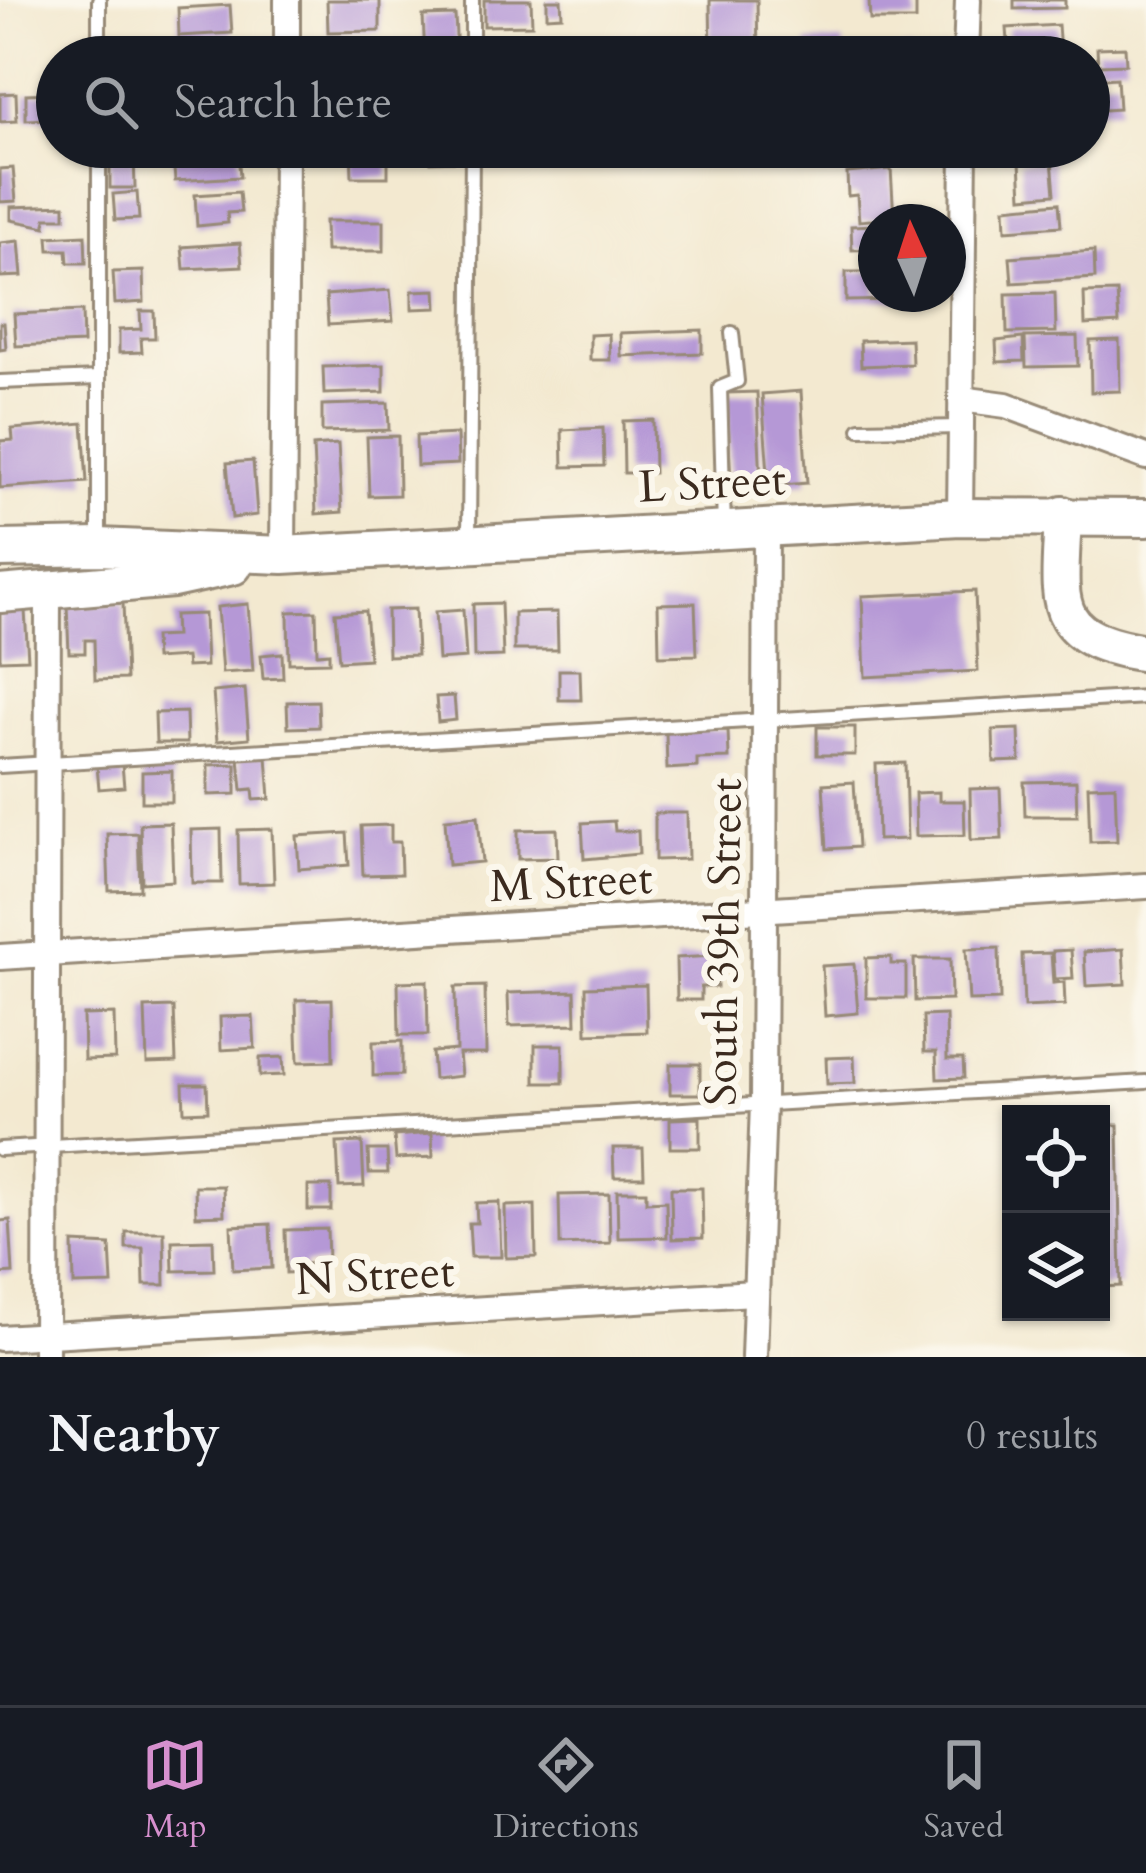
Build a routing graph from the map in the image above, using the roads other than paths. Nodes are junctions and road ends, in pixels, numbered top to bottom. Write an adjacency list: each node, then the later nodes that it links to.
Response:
1 (98, 0): 5 (lane)
2 (287, 0): 6 (street)
3 (472, 0): 7 (lane)
4 (968, 0): 8 (street)
5 (99, 36)
6 (286, 36)
7 (472, 36)
8 (967, 36)
9 (99, 168): 14 (lane)
10 (286, 168): 28 (street)
11 (472, 168): 25 (lane)
12 (964, 168): 16 (street)
13 (732, 332): 24 (lane)
14 (99, 378): 15 (lane); 26 (lane)
15 (0, 382)
16 (961, 399): 17 (street); 19 (street)
17 (960, 427): 18 (lane); 21 (street)
18 (860, 429)
19 (1146, 458)
20 (1064, 515): 21 (main road, L Street); 22 (main road, L Street); 31 (main road)
21 (960, 517): 23 (main road, L Street)
22 (1146, 518)
23 (766, 527): 24 (main road, L Street); 33 (street, South 39th Street)
24 (724, 530): 25 (main road, L Street)
25 (470, 542): 28 (main road, L Street)
26 (99, 547): 27 (main road, L Street); 28 (main road, L Street)
27 (0, 549)
28 (283, 555): 29 (main road, L Street)
29 (48, 590): 30 (main road, L Street); 34 (street)
30 (0, 594)
31 (1146, 653)
32 (1146, 697): 33 (lane)
33 (766, 719): 34 (lane); 37 (street, South 39th Street)
34 (48, 763): 35 (lane); 38 (street)
35 (0, 766)
36 (1146, 886): 37 (street, M Street)
37 (765, 911): 38 (street, M Street); 41 (street, South 39th Street)
38 (48, 954): 39 (street, M Street); 42 (street)
39 (0, 957)
40 (1146, 1082): 41 (lane)
41 (763, 1103): 42 (lane); 44 (street, South 39th Street)
42 (47, 1146): 43 (lane); 46 (street)
43 (0, 1149)
44 (754, 1293): 46 (street, N Street); 47 (street, South 39th Street)
45 (0, 1338): 46 (street, N Street)
46 (46, 1346)
47 (754, 1357)

